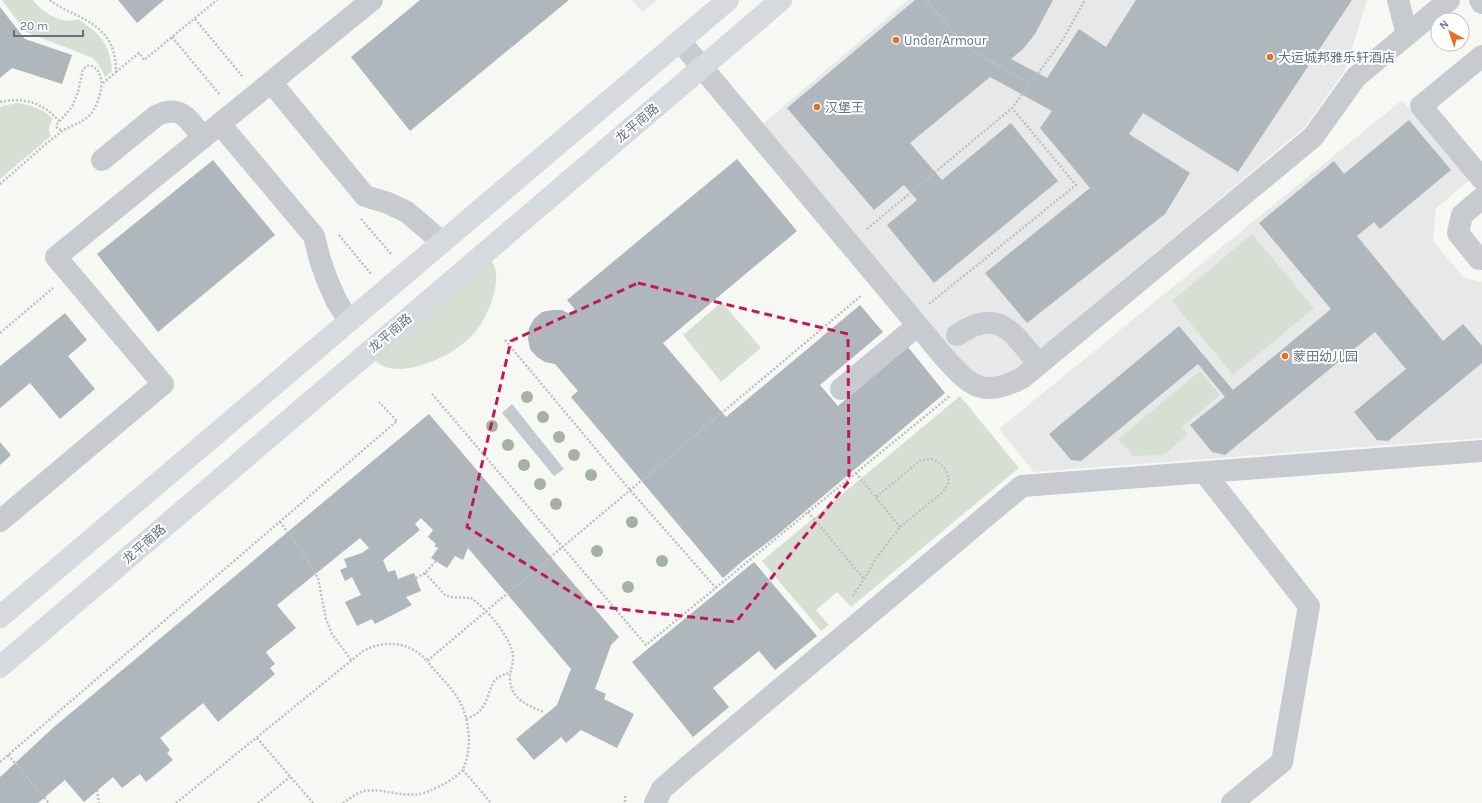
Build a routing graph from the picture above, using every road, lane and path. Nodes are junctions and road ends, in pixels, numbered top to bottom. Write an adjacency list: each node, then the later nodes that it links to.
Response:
1 (50, 0): 16 (path)
2 (217, 0): 16 (path)
3 (372, 0): 17 (street)
4 (728, 0): 13 (main road)
5 (781, 0): 15 (main road, 龙平南路)
6 (925, 0): 19 (path)
7 (1085, 0): 19 (path)
8 (1398, 0): 12 (street)
9 (1449, 0): 12 (street)
10 (1480, 0): 11 (street)
11 (1482, 3)
12 (1406, 35): 40 (street)
13 (680, 41): 15 (street); 31 (main road)
14 (1482, 56): 27 (street)
15 (702, 68): 35 (street); 65 (main road, 龙平南路)
16 (116, 72): 18 (path)
17 (271, 82): 23 (street); 31 (street)
18 (102, 84): 22 (path); 24 (path)
19 (1030, 84): 21 (path)
20 (0, 102): 22 (path)
21 (1012, 108): 30 (path); 35 (path)
22 (59, 121): 24 (path)
23 (220, 124): 25 (street); 36 (street)
24 (63, 131): 28 (path)
25 (203, 138): 26 (street); 33 (street)
26 (102, 160)
27 (1482, 180)
28 (0, 184)
29 (1482, 198): 32 (street)
30 (863, 232)
31 (442, 242): 36 (main road)
32 (1482, 259)
33 (70, 274): 37 (path); 51 (street)
34 (867, 291): 48 (path)
35 (921, 316): 40 (street); 41 (street)
36 (349, 321): 62 (main road)
37 (0, 333)
38 (957, 335): 40 (street)
39 (506, 340): 48 (path)
40 (1039, 364)
41 (841, 389)
42 (953, 393): 47 (path)
43 (432, 394): 54 (path)
44 (379, 402): 52 (path)
45 (1482, 451): 46 (street)
46 (1204, 472): 84 (street); 85 (street)
47 (856, 473): 49 (path); 50 (path)
48 (630, 490): 54 (path); 59 (path)
49 (876, 497): 53 (path); 53 (path)
50 (808, 512): 58 (path); 59 (path)
51 (0, 521)
52 (280, 522): 63 (path); 70 (path)
53 (900, 527): 58 (path)
54 (562, 546): 59 (path); 61 (path)
55 (436, 561): 56 (path)
56 (425, 573): 57 (path); 61 (path)
57 (416, 578)
58 (864, 580): 60 (path)
59 (716, 588)
60 (852, 597)
61 (486, 611): 64 (path); 66 (path)
62 (0, 617)
63 (352, 661): 64 (path); 69 (path)
64 (427, 661): 68 (path)
65 (0, 667)
66 (511, 673): 67 (path); 68 (path)
67 (544, 712)
68 (466, 719): 72 (path)
69 (257, 738): 73 (path); 78 (path)
70 (8, 755): 71 (path); 76 (path)
71 (0, 762)
72 (462, 770): 81 (path); 82 (path)
73 (290, 777): 79 (path); 80 (path)
74 (97, 790): 77 (path)
75 (625, 796): 83 (path)
76 (49, 803)
77 (99, 803)
78 (176, 803)
79 (258, 803)
80 (313, 803)
81 (343, 803)
82 (491, 803)
83 (625, 803)
84 (655, 803)
85 (1232, 803)

